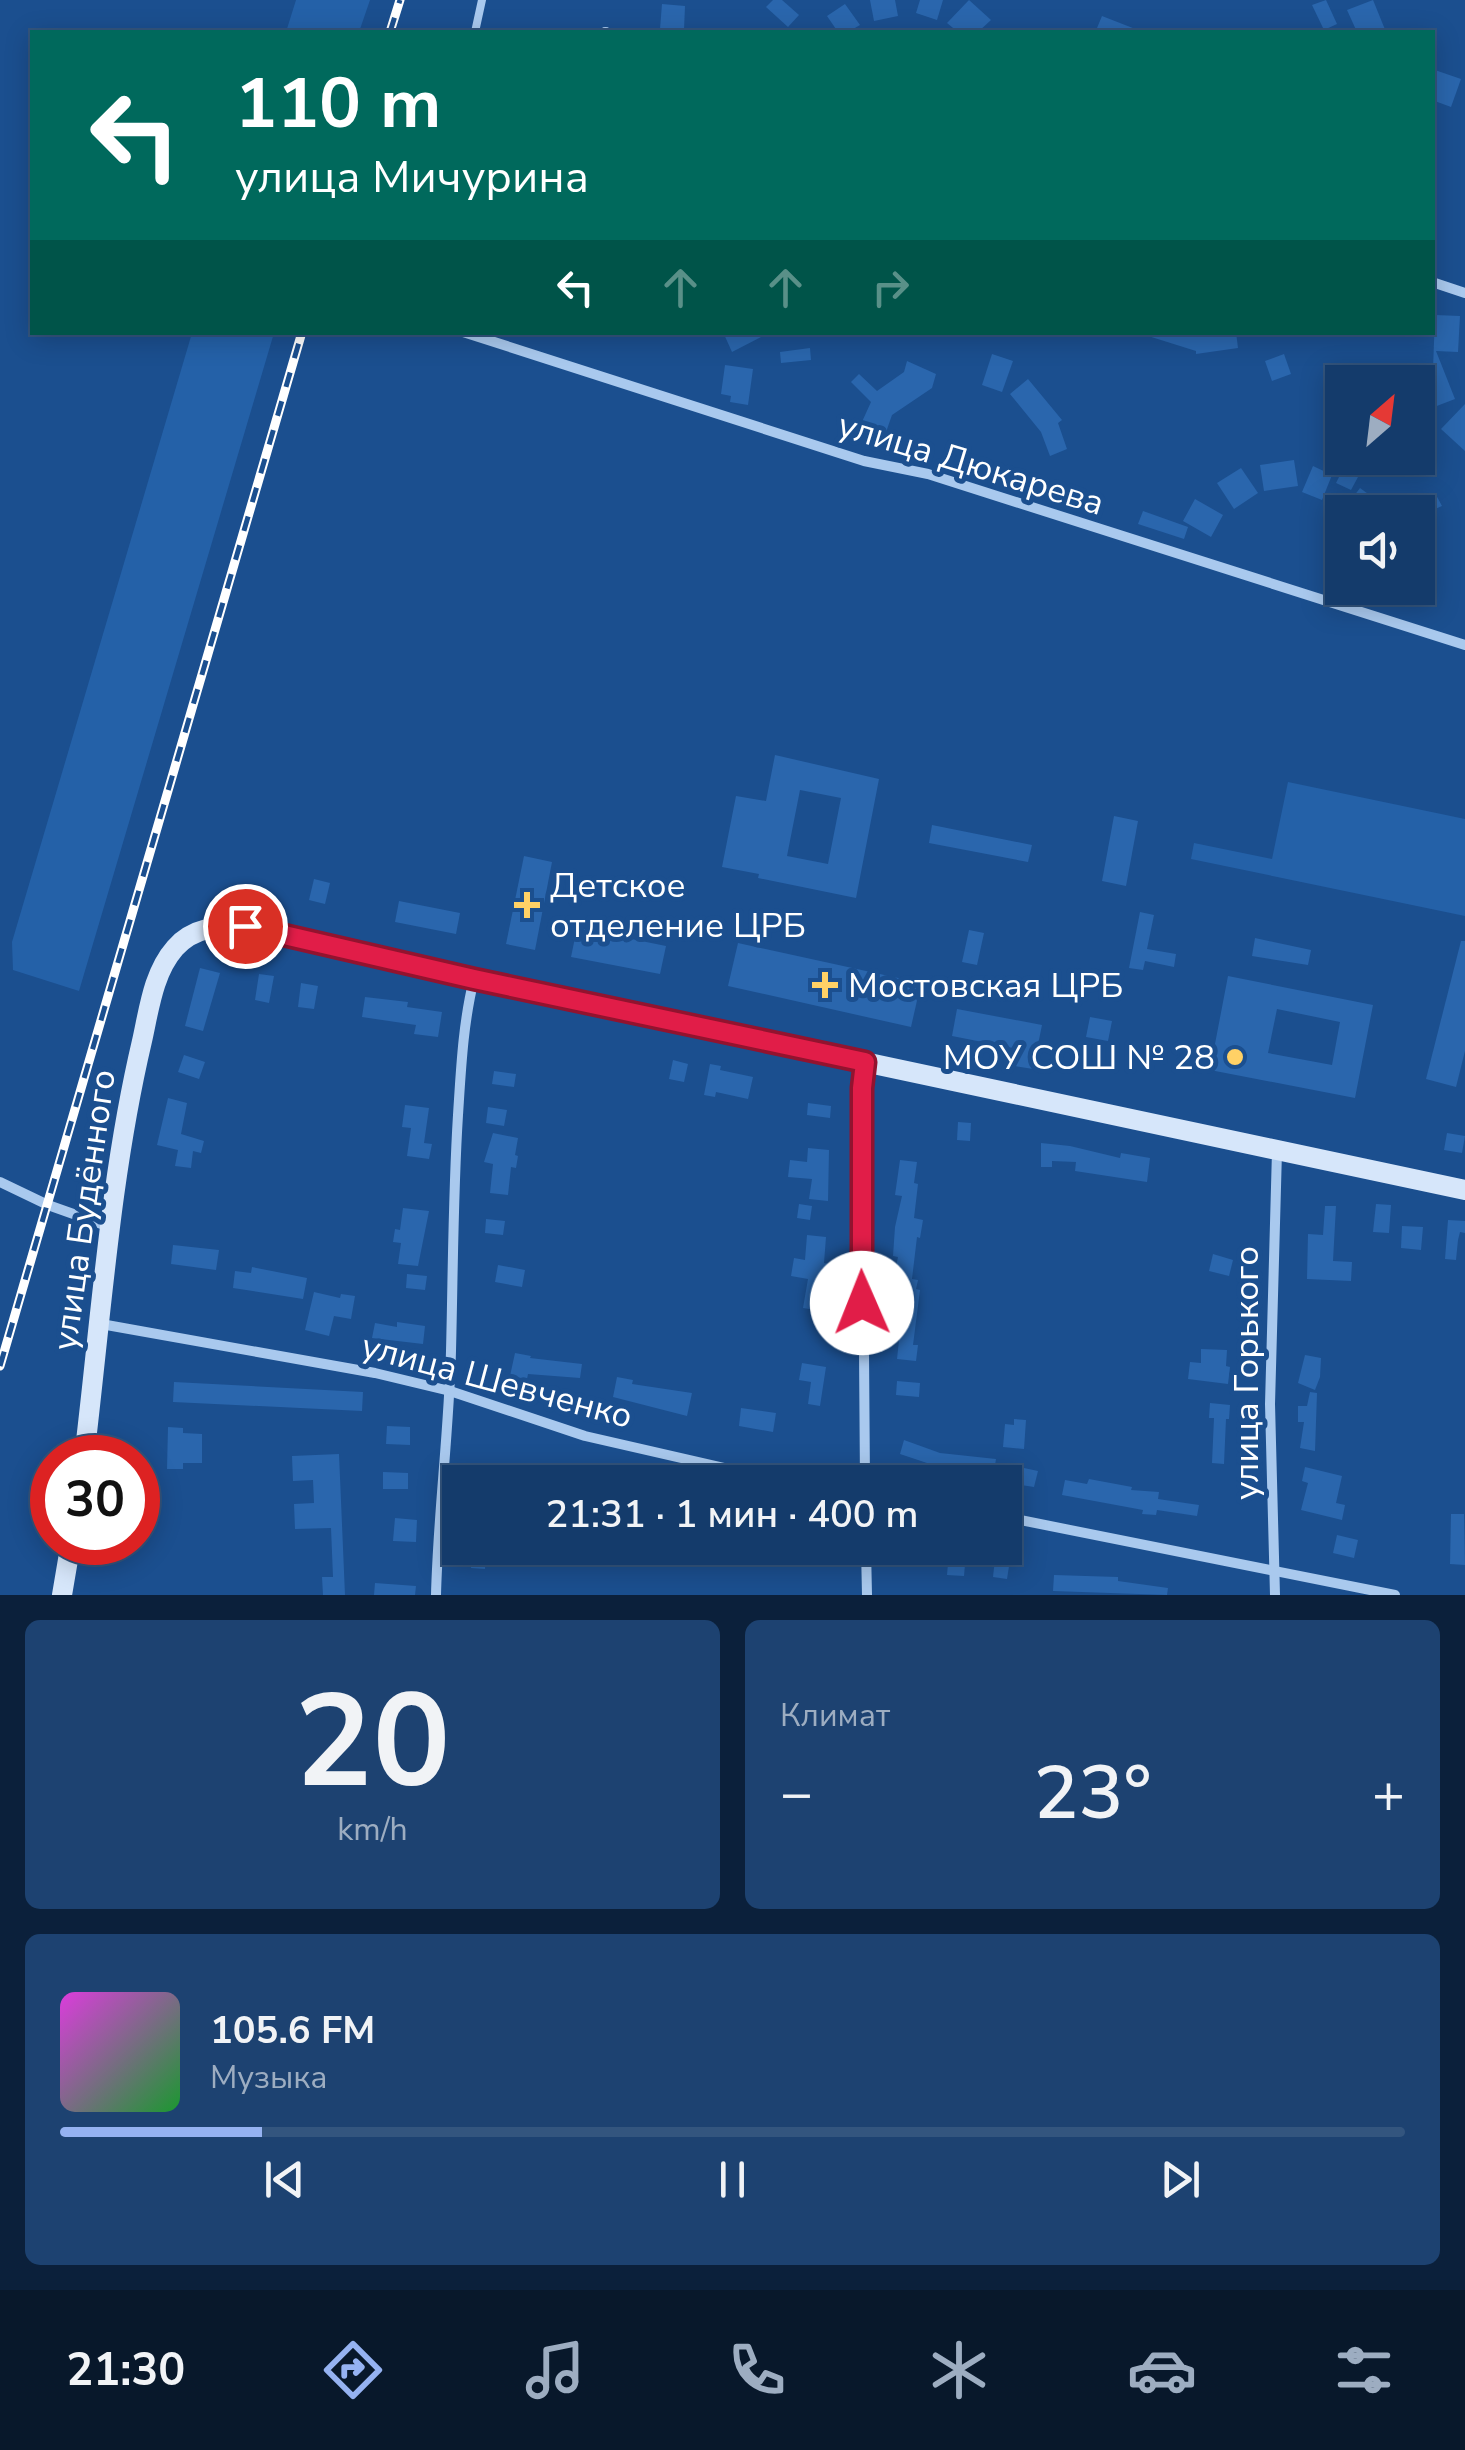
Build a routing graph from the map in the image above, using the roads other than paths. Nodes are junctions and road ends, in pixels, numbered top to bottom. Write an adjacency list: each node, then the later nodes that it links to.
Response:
1 (482, 0): 2 (lane)
2 (474, 30)
3 (1435, 283): 4 (street)
4 (1465, 293)
5 (472, 335): 6 (street, улица Дюкарева)
6 (1465, 645)
7 (474, 979): 8 (street); 12 (street, улица Будённого); 14 (street)
8 (865, 1062): 9 (street); 17 (street)
9 (1278, 1150): 11 (street); 21 (street, улица Горького)
10 (0, 1182): 12 (street)
11 (1465, 1190)
12 (111, 1228): 13 (street, улица Будённого)
13 (101, 1324): 14 (street, улица Шевченко); 15 (street, улица Будённого)
14 (450, 1390): 16 (street, улица Шевченко); 23 (street)
15 (87, 1435)
16 (712, 1465)
17 (866, 1465)
18 (1022, 1521): 21 (street)
19 (67, 1565): 22 (street)
20 (866, 1565): 24 (street)
21 (1274, 1568): 25 (street, улица Горького); 26 (street)
22 (62, 1595)
23 (436, 1595)
24 (867, 1595)
25 (1274, 1595)
26 (1394, 1595)

